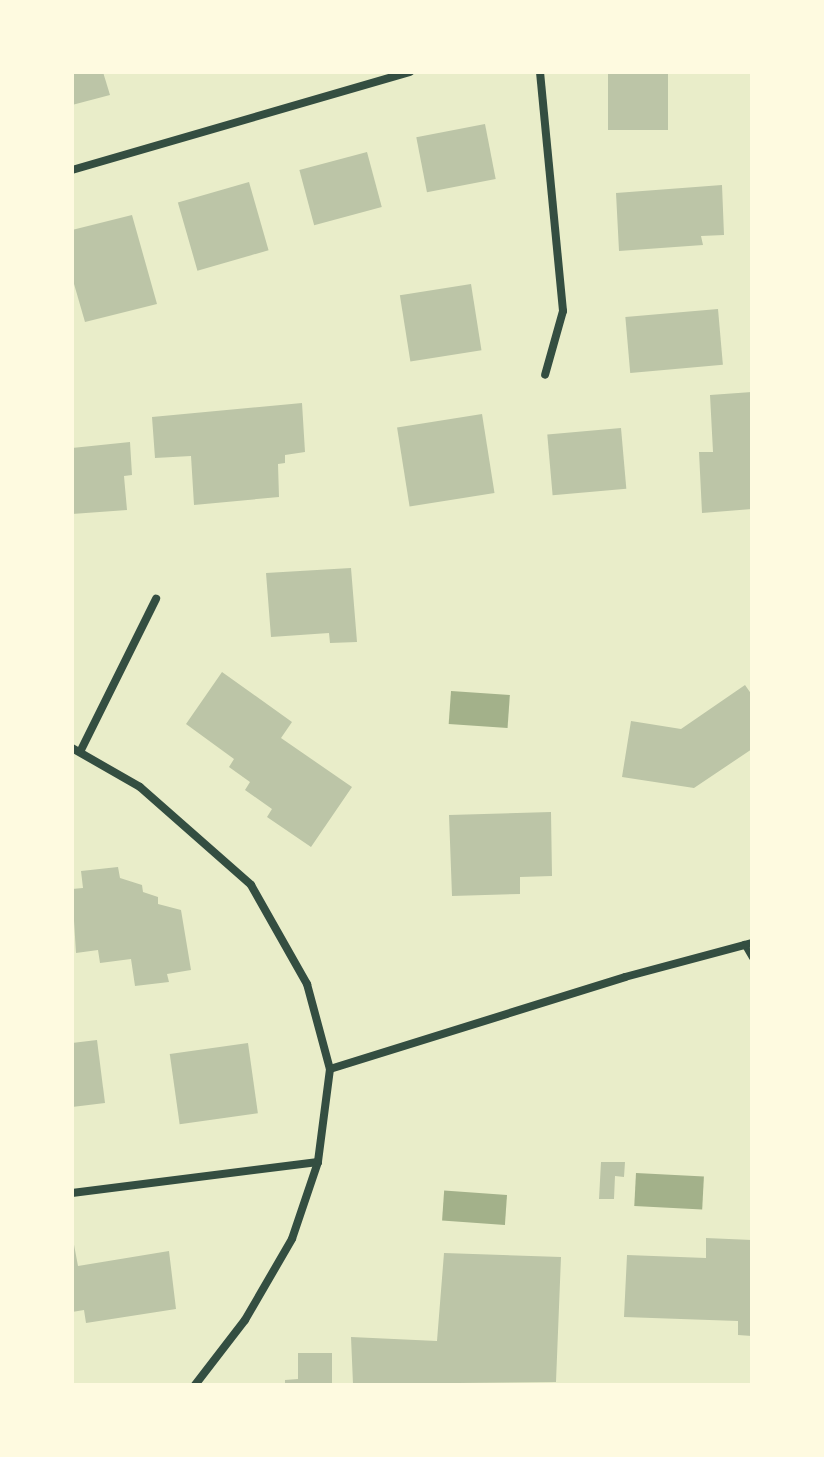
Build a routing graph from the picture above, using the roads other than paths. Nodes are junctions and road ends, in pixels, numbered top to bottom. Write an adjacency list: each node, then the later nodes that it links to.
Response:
1 (410, 72): 3 (street)
2 (540, 72): 4 (street)
3 (72, 170)
4 (545, 375)
5 (156, 599): 6 (street)
6 (76, 749): 9 (street)
7 (748, 944): 8 (lane); 9 (street)
8 (752, 958)
9 (330, 1069): 10 (street)
10 (318, 1162): 11 (street); 12 (street)
11 (72, 1193)
12 (195, 1385)

